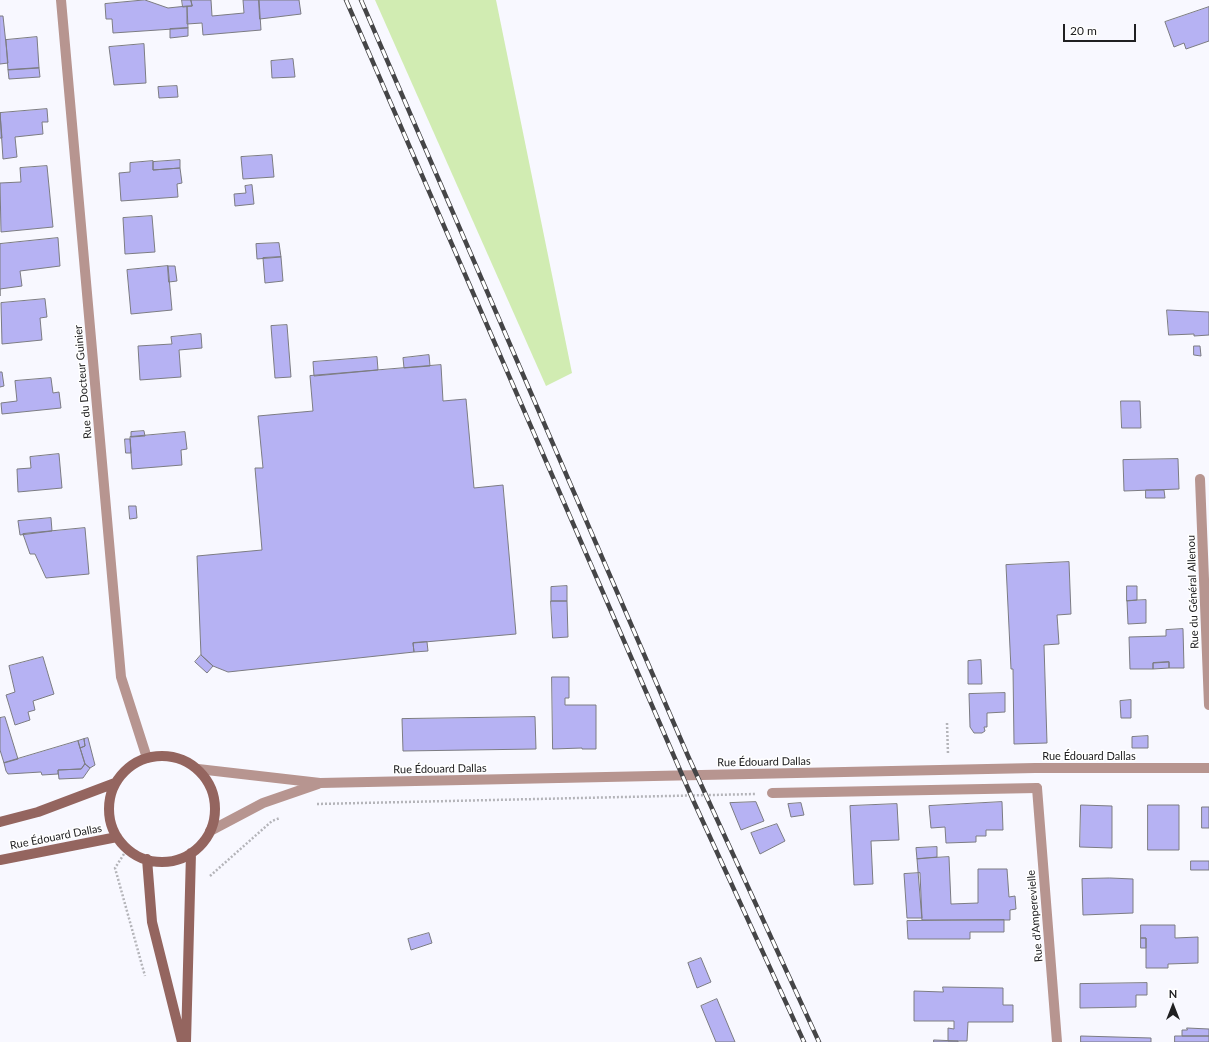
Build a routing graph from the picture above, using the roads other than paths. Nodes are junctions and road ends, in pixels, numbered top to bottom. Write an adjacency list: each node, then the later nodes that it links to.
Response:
1 (61, 0): 4 (street, Rue du Docteur Guinier)
2 (1200, 479): 3 (street, Rue du Général Allenou)
3 (1209, 705)
4 (146, 758): 6 (main road); 7 (main road)
5 (1209, 768): 8 (street, Rue Édouard Dallas)
6 (198, 769): 8 (street, Rue Édouard Dallas); 11 (main road)
7 (115, 783): 10 (main road); 12 (main road)
8 (320, 783): 11 (street, Rue Édouard Dallas)
9 (772, 793): 18 (street, Rue d'Amperevielle)
10 (0, 822)
11 (210, 831): 13 (main road)
12 (117, 837): 14 (main road); 15 (main road, Rue Édouard Dallas)
13 (191, 853): 14 (main road); 17 (main road)
14 (147, 859): 16 (main road)
15 (0, 860)
16 (182, 1042)
17 (186, 1042)
18 (1057, 1042)

